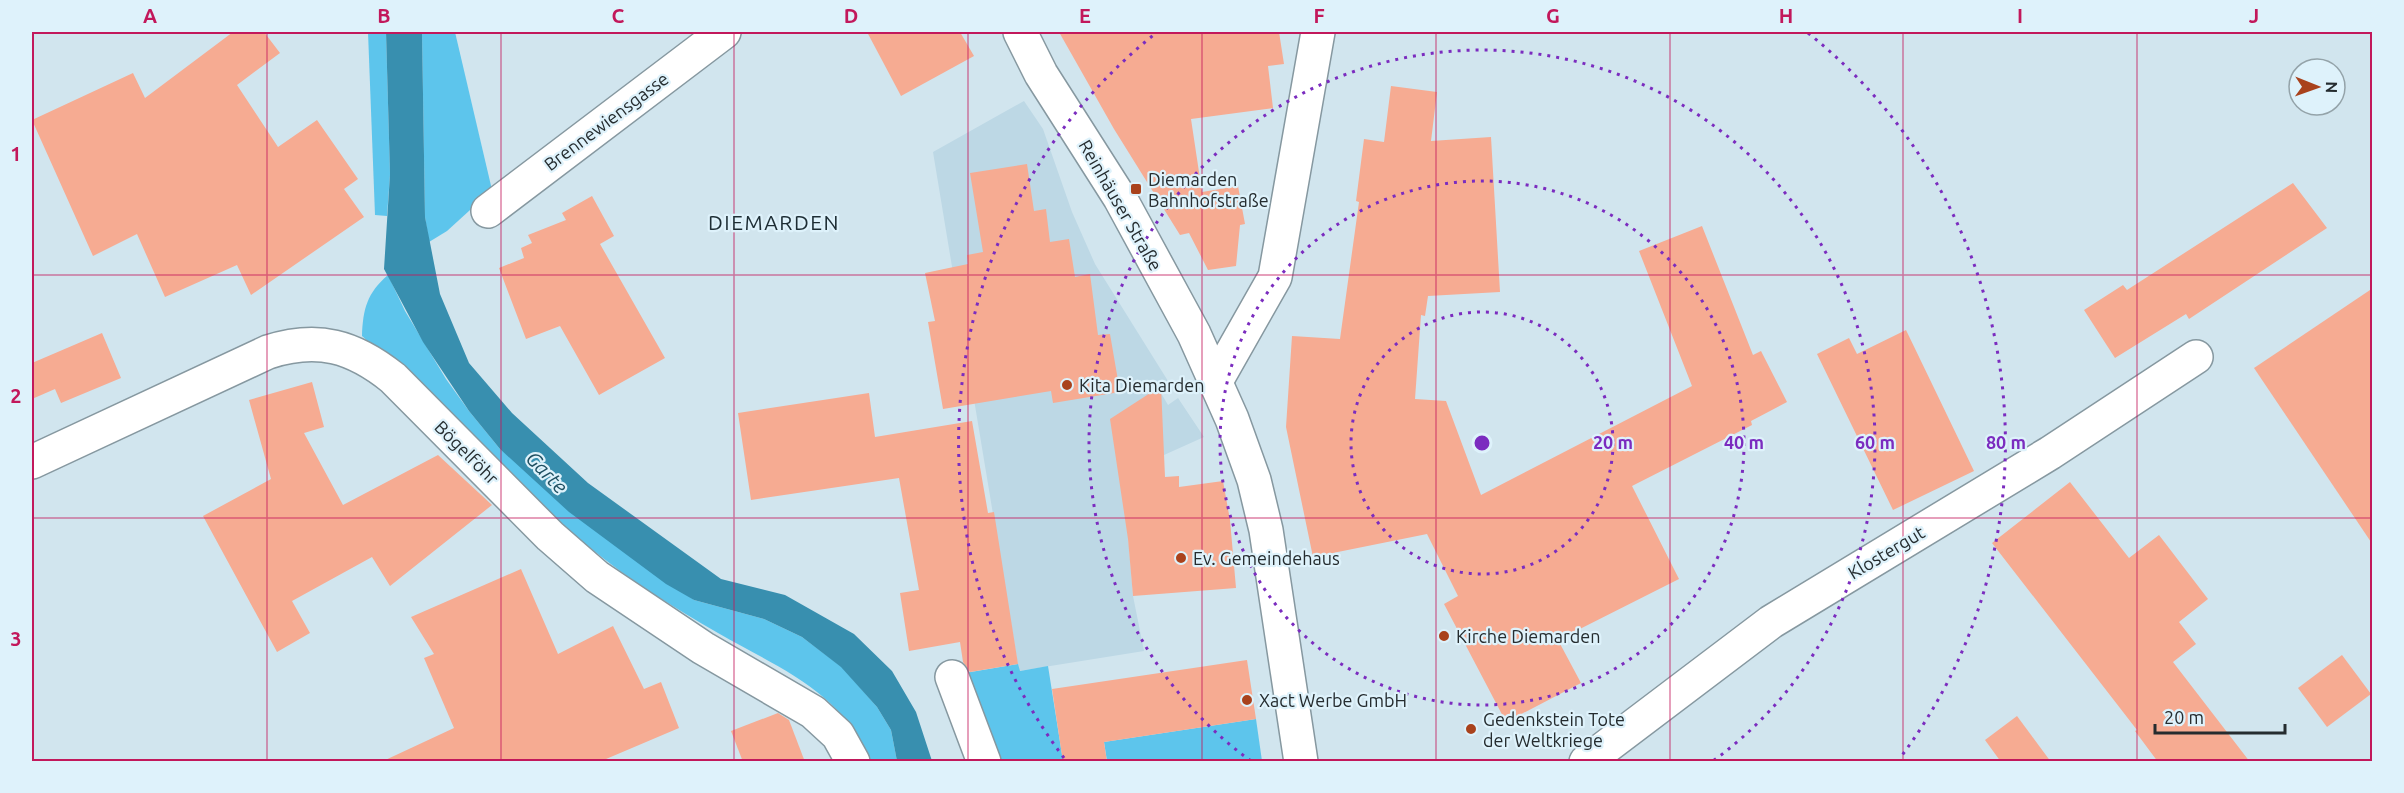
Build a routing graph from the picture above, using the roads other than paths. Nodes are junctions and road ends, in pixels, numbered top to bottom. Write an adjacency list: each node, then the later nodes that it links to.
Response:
1 (724, 32): 4 (street, Brennewiensgasse)
2 (1020, 32): 6 (street, Reinhäuser Straße)
3 (1318, 32): 6 (street)
4 (488, 211)
5 (2196, 357): 12 (street, Klostergut)
6 (1216, 381): 11 (street, Reinhäuser Straße)
7 (32, 462): 9 (street, Bögelföhr)
8 (952, 677): 10 (street)
9 (853, 762)
10 (984, 762)
11 (1301, 762)
12 (1586, 762)

